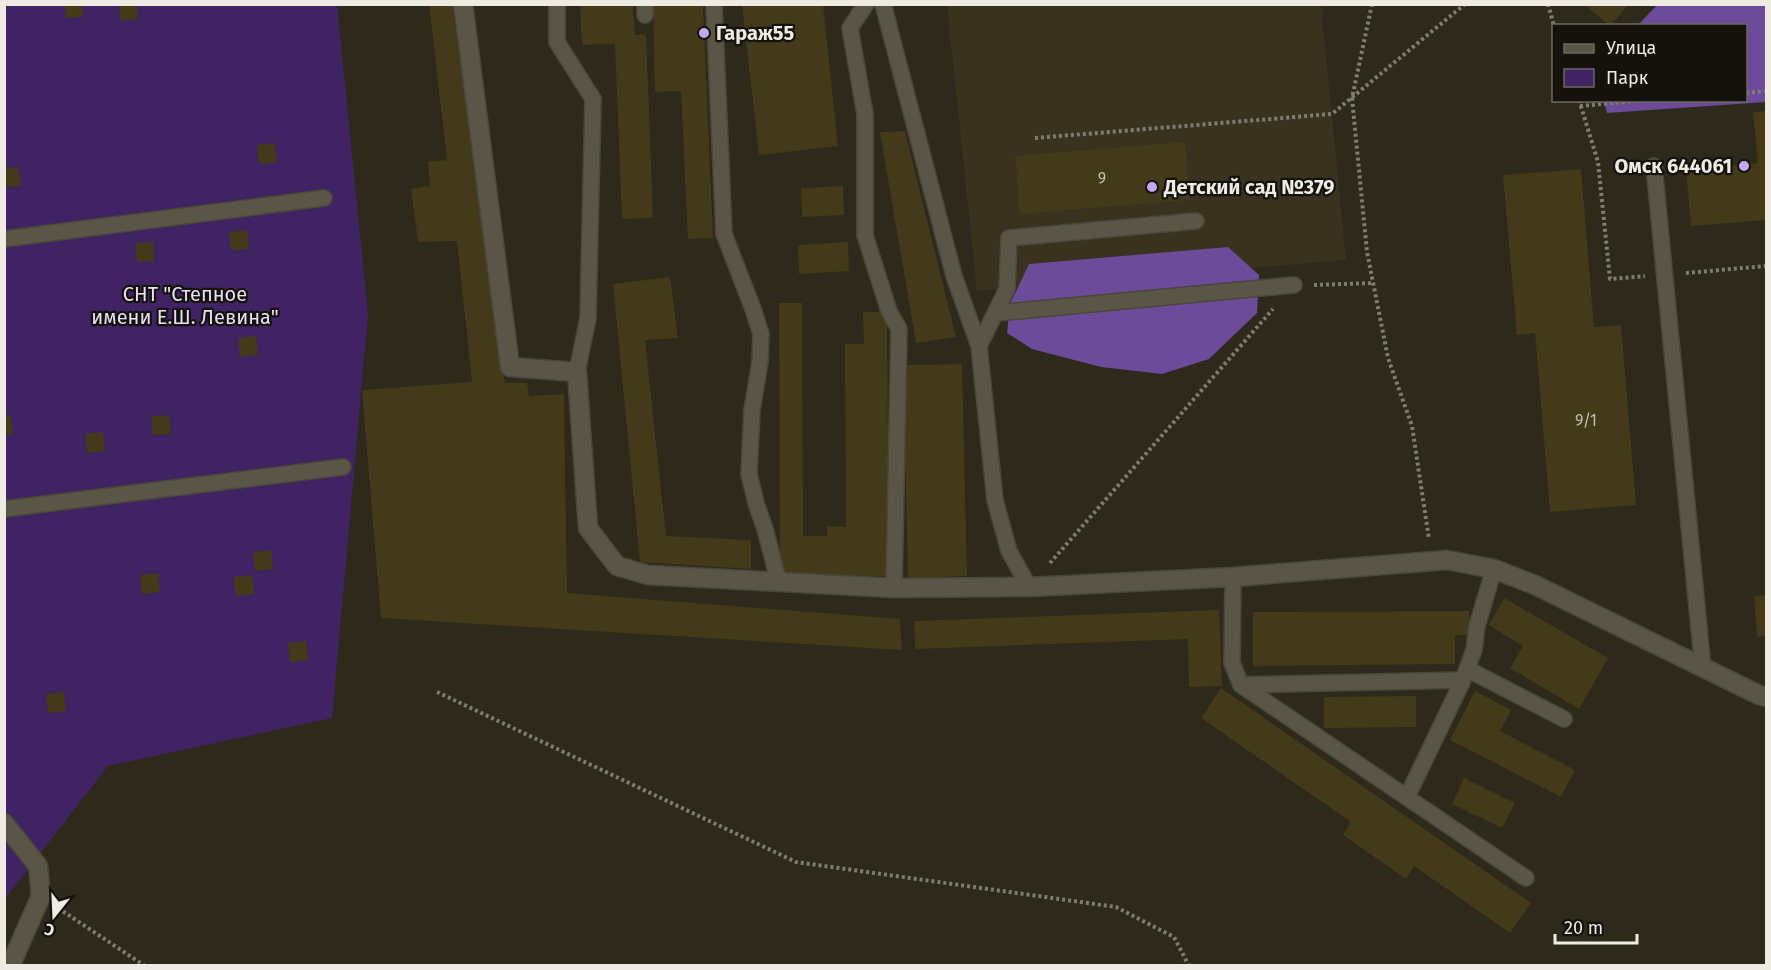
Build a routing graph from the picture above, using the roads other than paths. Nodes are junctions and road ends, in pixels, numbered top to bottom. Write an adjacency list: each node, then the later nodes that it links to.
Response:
1 (463, 4): 13 (street)
2 (557, 4): 13 (lane)
3 (714, 4): 18 (lane)
4 (866, 4): 20 (lane)
5 (883, 4): 12 (lane)
6 (1654, 166): 21 (lane)
7 (324, 198): 9 (lane)
8 (1196, 222): 11 (lane)
9 (4, 239)
10 (1294, 285): 11 (lane)
11 (996, 313): 12 (lane)
12 (980, 346): 19 (lane)
13 (577, 372): 18 (street)
14 (344, 467): 15 (lane)
15 (4, 509)
16 (1494, 569): 17 (street); 21 (street); 22 (lane)
17 (1233, 577): 19 (street); 23 (lane)
18 (778, 583): 20 (street)
19 (1029, 586): 20 (street)
20 (894, 588)
21 (1703, 669): 24 (street)
22 (1465, 674): 23 (lane); 25 (lane); 26 (lane)
23 (1241, 685): 26 (lane)
24 (1767, 697)
25 (1564, 719)
26 (1407, 797): 28 (lane)
27 (4, 823): 29 (street)
28 (1526, 878)
29 (10, 966)

